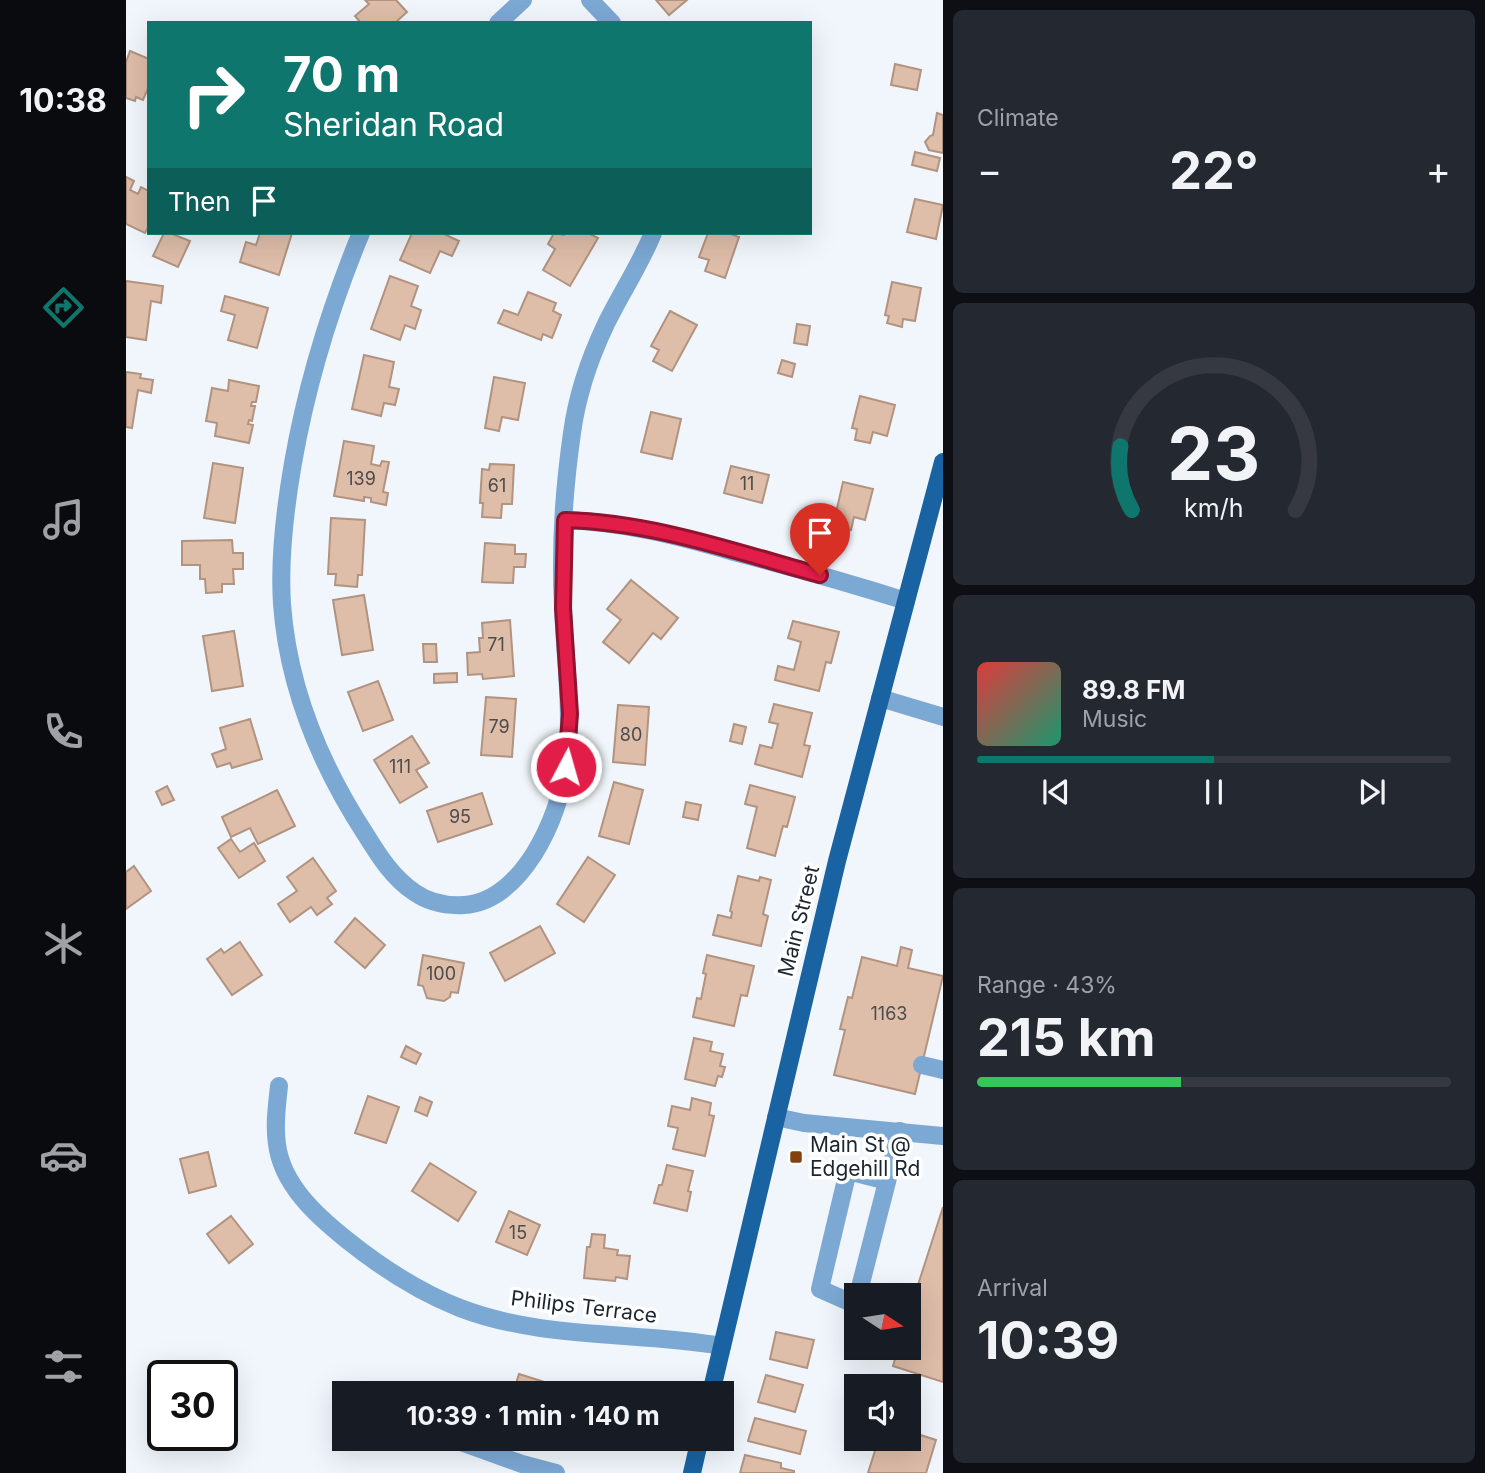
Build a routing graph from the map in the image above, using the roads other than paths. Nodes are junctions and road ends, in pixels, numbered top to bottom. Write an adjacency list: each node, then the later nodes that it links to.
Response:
1 (523, 0): 3 (street)
2 (590, 0): 4 (street)
3 (500, 21)
4 (610, 21)
5 (360, 235): 9 (street)
6 (652, 235): 9 (street)
7 (943, 462): 8 (main road, Main Street)
8 (938, 499): 10 (main road, Main Street)
9 (565, 520): 10 (street)
10 (906, 601): 11 (main road, Main Street)
11 (880, 698): 12 (street); 16 (main road, Main Street)
12 (943, 717)
13 (922, 1065): 14 (street)
14 (943, 1070)
15 (279, 1086): 22 (street, Philips Terrace)
16 (776, 1118): 17 (street); 22 (main road, Main Street)
17 (900, 1132): 18 (street); 19 (street)
18 (943, 1136)
19 (887, 1181): 20 (street); 21 (street)
20 (861, 1283)
21 (844, 1300)
22 (722, 1346): 23 (main road, Main Street)
23 (714, 1381)
24 (486, 1451): 26 (street)
25 (697, 1451): 27 (main road)
26 (556, 1473)
27 (692, 1473)

